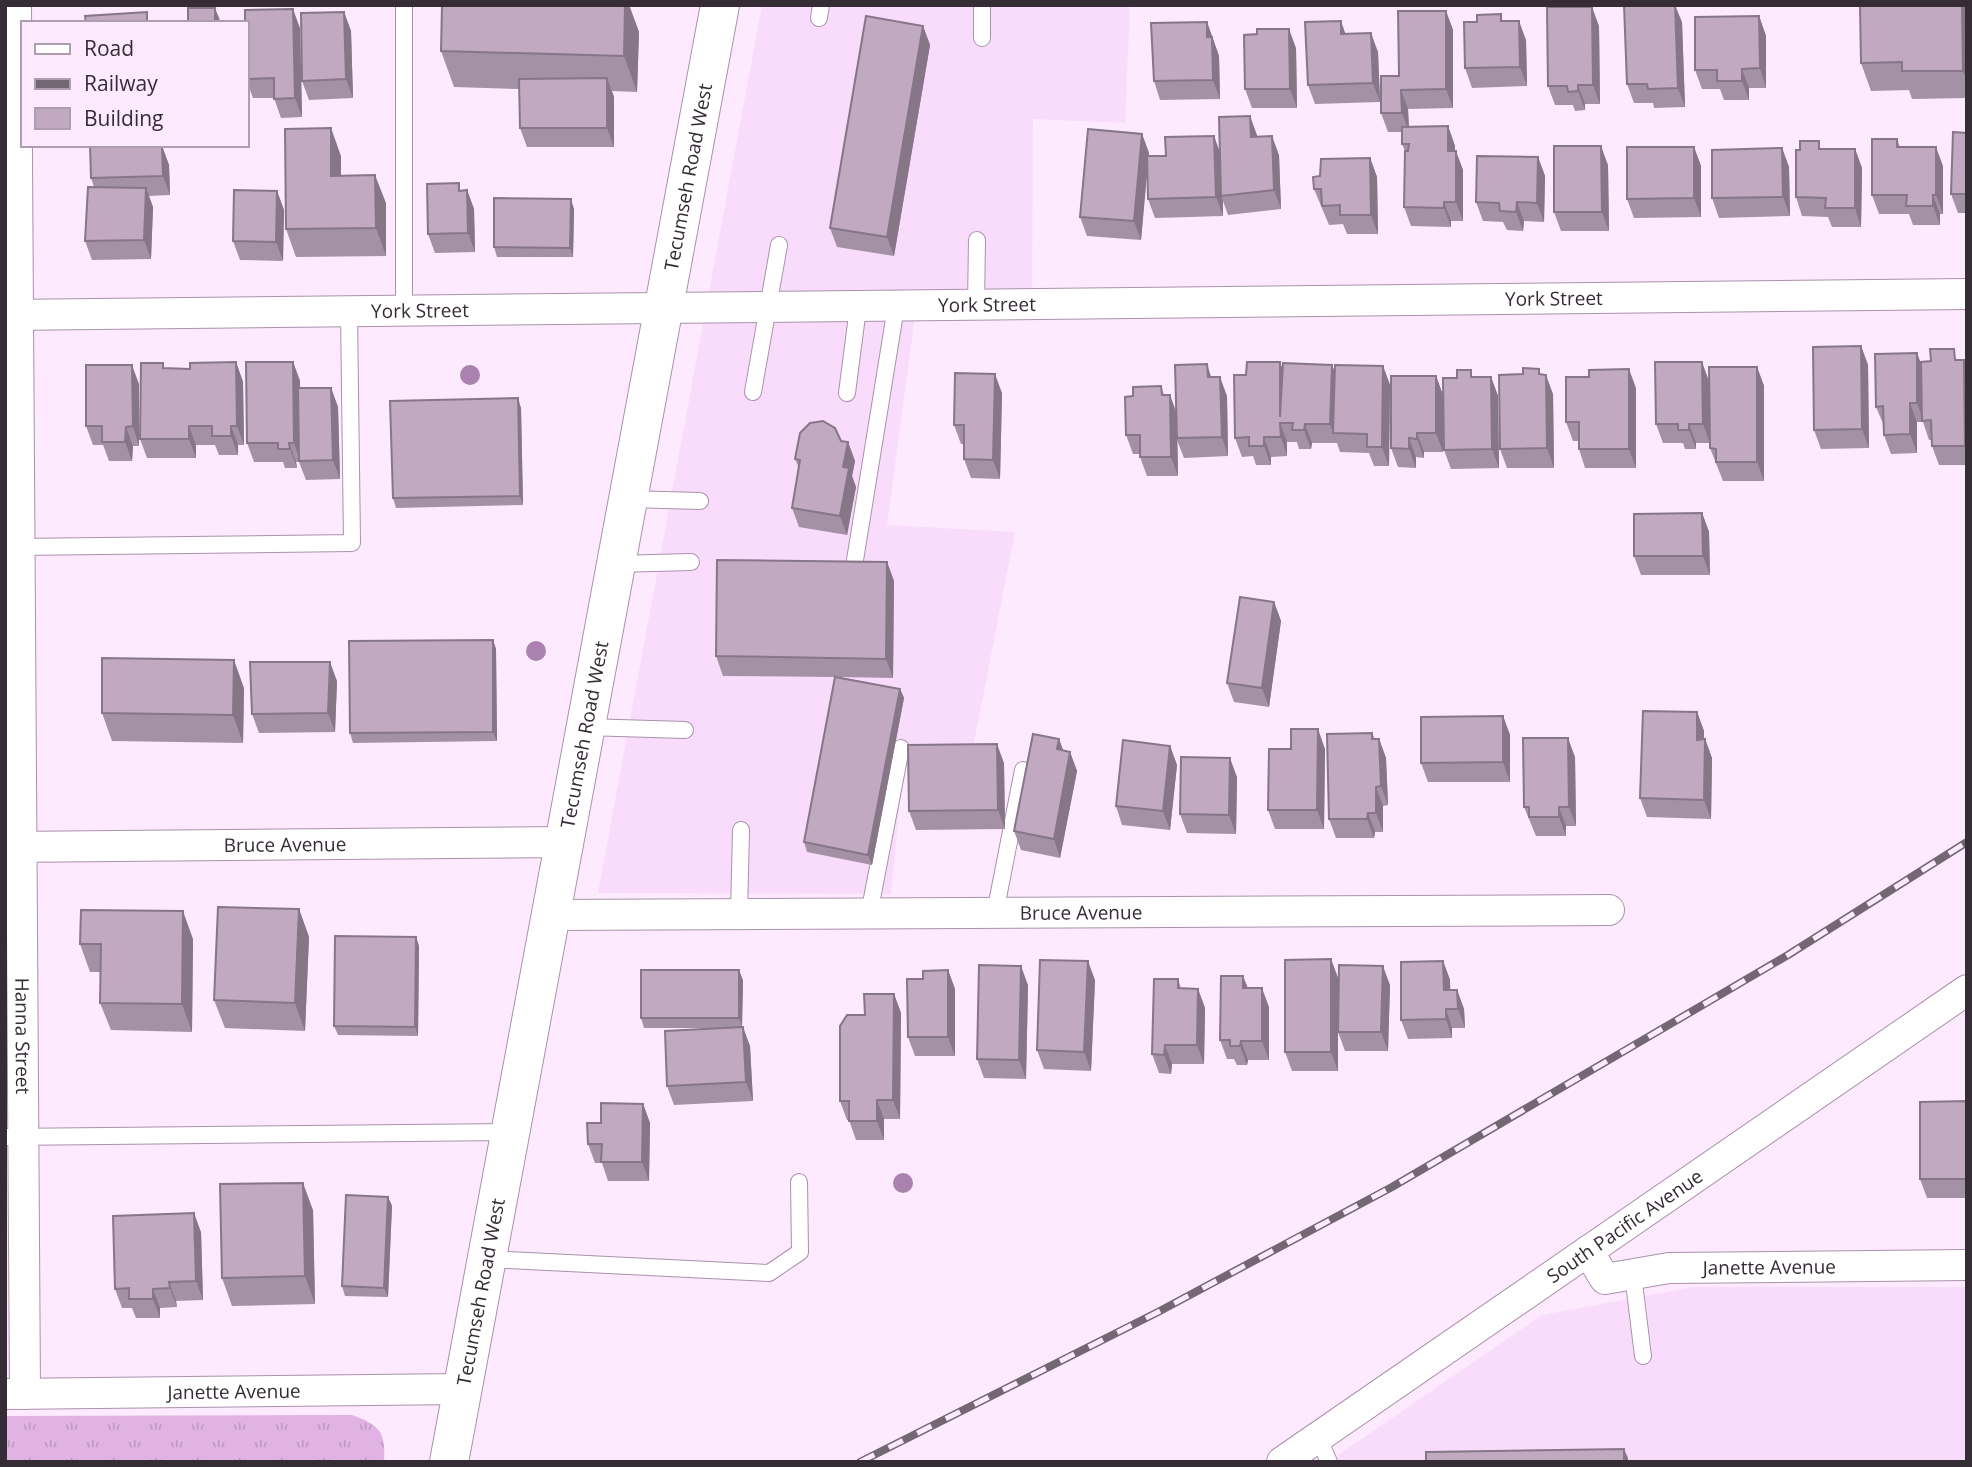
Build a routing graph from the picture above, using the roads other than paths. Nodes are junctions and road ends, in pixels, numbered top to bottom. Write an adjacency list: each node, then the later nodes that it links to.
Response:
1 (16, 5): 16 (street, Hanna Street)
2 (404, 5): 15 (lane)
3 (720, 5): 13 (main road, Tecumseh Road West)
4 (982, 5): 5 (lane)
5 (982, 38)
6 (977, 240): 9 (lane)
7 (779, 245): 11 (lane)
8 (1967, 294): 9 (street, York Street)
9 (976, 306): 10 (street, York Street)
10 (896, 307): 12 (street, York Street); 22 (lane)
11 (768, 308): 12 (street, York Street); 13 (street, York Street); 17 (lane)
12 (858, 308): 18 (lane)
13 (662, 309): 15 (street, York Street); 19 (main road, Tecumseh Road West)
14 (349, 312): 15 (street, York Street); 16 (street, York Street); 21 (lane)
15 (404, 312)
16 (12, 315): 21 (street, Hanna Street)
17 (753, 392)
18 (847, 393)
19 (628, 499): 20 (lane); 24 (main road, Tecumseh Road West)
20 (700, 501)
21 (12, 547): 31 (street, Hanna Street)
22 (855, 559)
23 (691, 562): 24 (lane)
24 (615, 564): 25 (main road, Tecumseh Road West)
25 (585, 727): 26 (lane); 30 (main road, Tecumseh Road West)
26 (685, 730)
27 (901, 748): 34 (lane)
28 (1023, 770): 35 (lane)
29 (741, 830): 33 (lane)
30 (564, 842): 31 (street, Bruce Avenue); 36 (main road, Tecumseh Road West)
31 (13, 847): 39 (street, Hanna Street)
32 (1609, 910): 35 (street, Bruce Avenue)
33 (738, 914): 34 (street, Bruce Avenue); 36 (street, Bruce Avenue)
34 (869, 914): 35 (street, Bruce Avenue)
35 (995, 914)
36 (551, 915): 38 (main road, Tecumseh Road West)
37 (1967, 990): 41 (street, South Pacific Avenue)
38 (510, 1132): 39 (lane); 42 (main road, Tecumseh Road West)
39 (14, 1137): 47 (street, Hanna Street)
40 (799, 1182): 42 (lane)
41 (1588, 1251): 44 (street, Janette Avenue); 48 (street, South Pacific Avenue)
42 (487, 1259): 46 (main road, Tecumseh Road West)
43 (1967, 1265): 44 (street, Janette Avenue)
44 (1633, 1275): 45 (lane)
45 (1643, 1356)
46 (462, 1389): 47 (street, Janette Avenue); 49 (main road, Tecumseh Road West)
47 (15, 1394)
48 (1324, 1449): 50 (street, South Pacific Avenue)
49 (449, 1462)
50 (1282, 1462)

